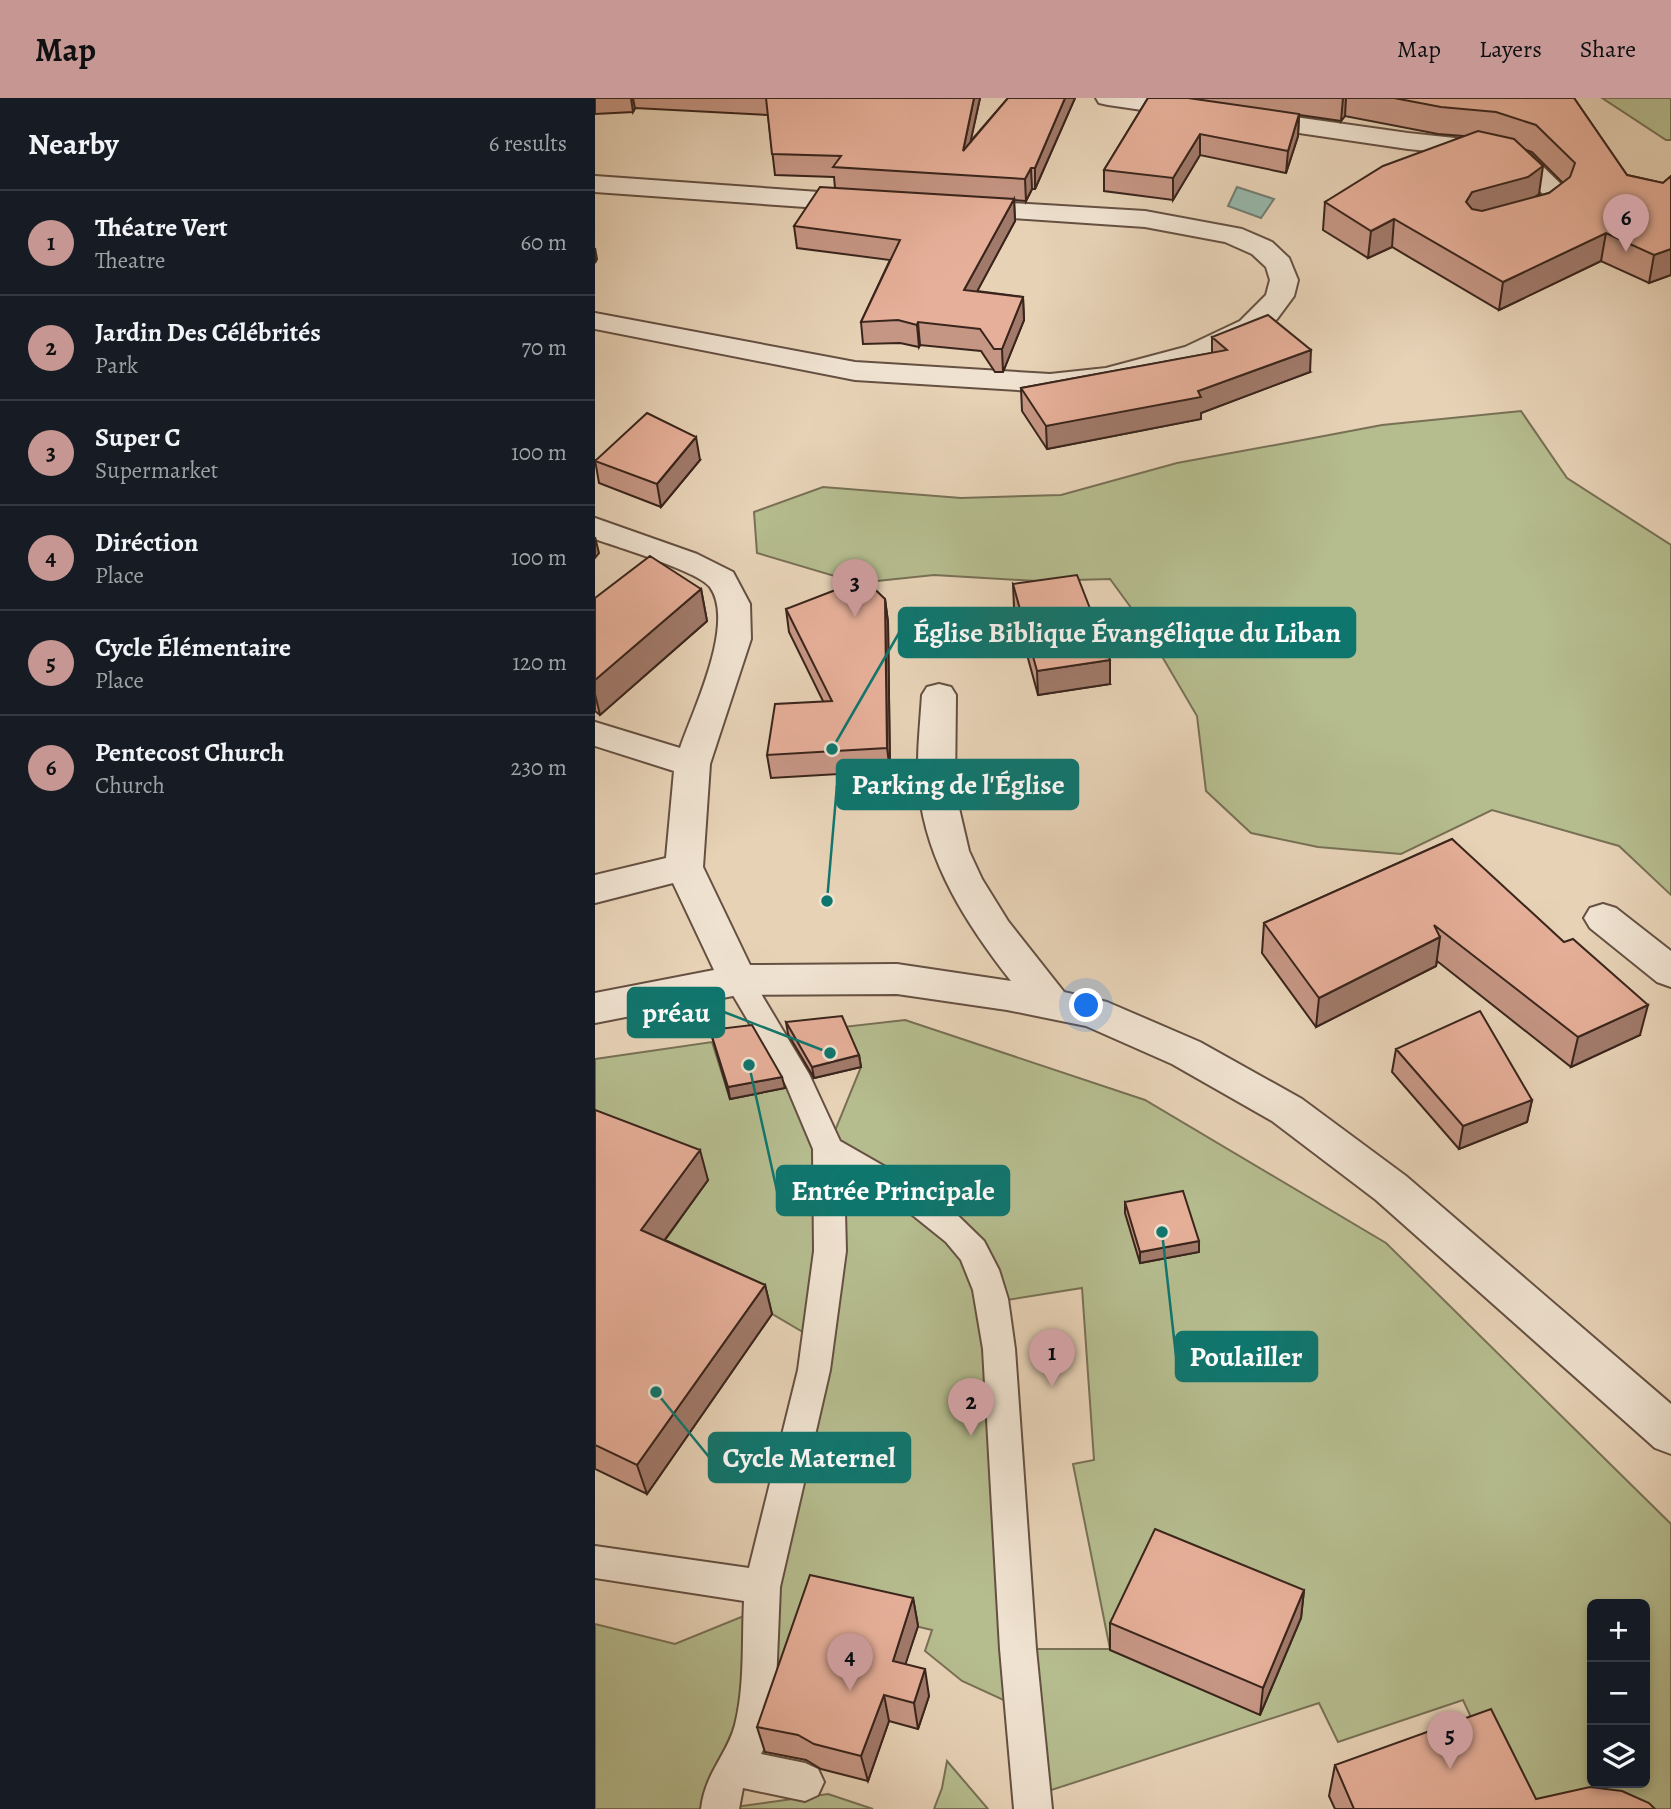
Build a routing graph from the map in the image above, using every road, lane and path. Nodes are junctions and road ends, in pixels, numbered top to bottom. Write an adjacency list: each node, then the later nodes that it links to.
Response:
1 (1108, 98): 5 (street)
2 (595, 184): 3 (street)
3 (890, 205)
4 (930, 207): 6 (street)
5 (1489, 225)
6 (595, 321)
7 (595, 528): 10 (street)
8 (939, 695): 16 (street)
9 (595, 734): 10 (street)
10 (692, 764): 11 (street)
11 (684, 867): 12 (street); 15 (street)
12 (595, 889)
13 (1603, 918): 14 (street)
14 (1671, 972)
15 (738, 980): 16 (street); 17 (street); 18 (lane)
16 (1051, 1004): 19 (street)
17 (595, 1008)
18 (828, 1149): 21 (lane); 25 (lane)
19 (1671, 1433)
20 (595, 1562): 21 (lane)
21 (762, 1587): 22 (lane)
22 (734, 1768): 23 (lane); 24 (lane)
23 (805, 1782)
24 (720, 1809)
25 (1033, 1809)

